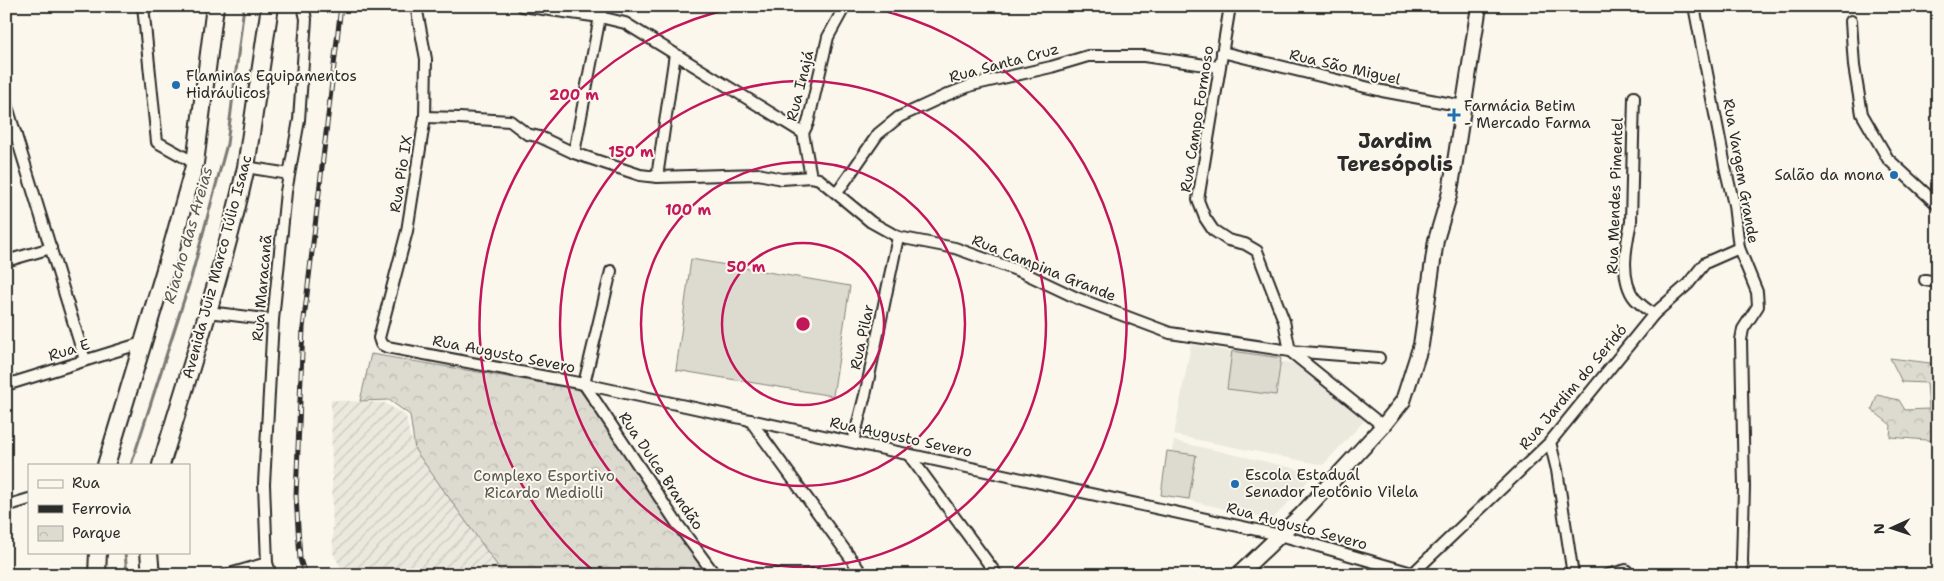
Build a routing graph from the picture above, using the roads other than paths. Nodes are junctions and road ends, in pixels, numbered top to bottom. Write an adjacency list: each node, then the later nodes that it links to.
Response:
1 (144, 6): 23 (street)
2 (215, 6): 23 (main road)
3 (270, 6): 24 (main road, Avenida Juiz Marco Túlio Isaac)
4 (303, 6): 25 (street, Rua Maracanã)
5 (416, 6): 19 (street, Rua Pio IX)
6 (522, 6): 11 (street)
7 (845, 6): 20 (street, Rua Inajá)
8 (1230, 6): 13 (street, Rua Campo Formoso)
9 (1478, 6): 18 (street)
10 (1694, 6): 32 (street, Rua Vargem Grande)
11 (601, 11): 14 (street); 22 (street)
12 (1851, 21): 29 (street)
13 (1222, 52): 15 (street, Rua Campo Formoso); 18 (street, Rua São Miguel)
14 (675, 54): 20 (street); 27 (street)
15 (1219, 67): 28 (street, Rua Santa Cruz); 42 (street, Rua Campo Formoso)
16 (1634, 97): 38 (street, Rua Mendes Pimentel)
17 (6, 103): 21 (street)
18 (1463, 106): 48 (street)
19 (425, 117): 22 (street); 41 (street, Rua Pio IX)
20 (803, 133): 26 (street, Rua Inajá)
21 (11, 136): 31 (street)
22 (574, 153): 27 (street)
23 (195, 163): 40 (main road)
24 (246, 167): 25 (street); 37 (main road, Avenida Juiz Marco Túlio Isaac)
25 (290, 174): 39 (street, Rua Maracanã)
26 (811, 177): 27 (street); 28 (street, Rua Campina Grande)
27 (657, 178)
28 (837, 193): 30 (street, Rua Campina Grande)
29 (1938, 205)
30 (898, 237): 42 (street, Rua Campina Grande); 49 (street, Rua Pilar)
31 (51, 248): 33 (street); 44 (street)
32 (1739, 248): 38 (street, Rua Jardim do Seridó); 72 (street, Rua Vargem Grande)
33 (6, 262)
34 (611, 271): 45 (street)
35 (1925, 280): 36 (street)
36 (1938, 282)
37 (208, 312): 39 (street); 53 (main road, Avenida Juiz Marco Túlio Isaac)
38 (1654, 314): 50 (street, Rua Jardim do Seridó)
39 (273, 320): 59 (street, Rua Maracanã)
40 (142, 343): 44 (street, Rua E); 52 (main road)
41 (381, 344): 45 (street, Rua Augusto Severo)
42 (1290, 351): 43 (street, Rua Campina Grande); 48 (street)
43 (1380, 358)
44 (85, 360): 46 (street, Rua E)
45 (584, 384): 47 (street, Rua Augusto Severo); 65 (street, Rua Dulce Brandão)
46 (6, 385)
47 (750, 420): 49 (street, Rua Augusto Severo); 66 (street)
48 (1383, 426): 56 (street)
49 (853, 442): 51 (street, Rua Augusto Severo)
50 (1550, 442): 60 (street, Rua Jardim do Seridó); 69 (street)
51 (909, 455): 56 (street, Rua Augusto Severo); 67 (street)
52 (106, 464)
53 (161, 464)
54 (28, 499): 55 (street)
55 (6, 506)
56 (1280, 535): 60 (street, Rua Augusto Severo); 68 (street)
57 (98, 554): 61 (main road)
58 (150, 554): 62 (main road)
59 (268, 563): 63 (street); 64 (street, Rua Maracanã)
60 (1411, 574)
61 (97, 575)
62 (151, 575)
63 (226, 575)
64 (270, 575)
65 (715, 575)
66 (863, 575)
67 (997, 575)
68 (1238, 575)
69 (1573, 575)
70 (1607, 575): 71 (street)
71 (1630, 575)
72 (1743, 575)

